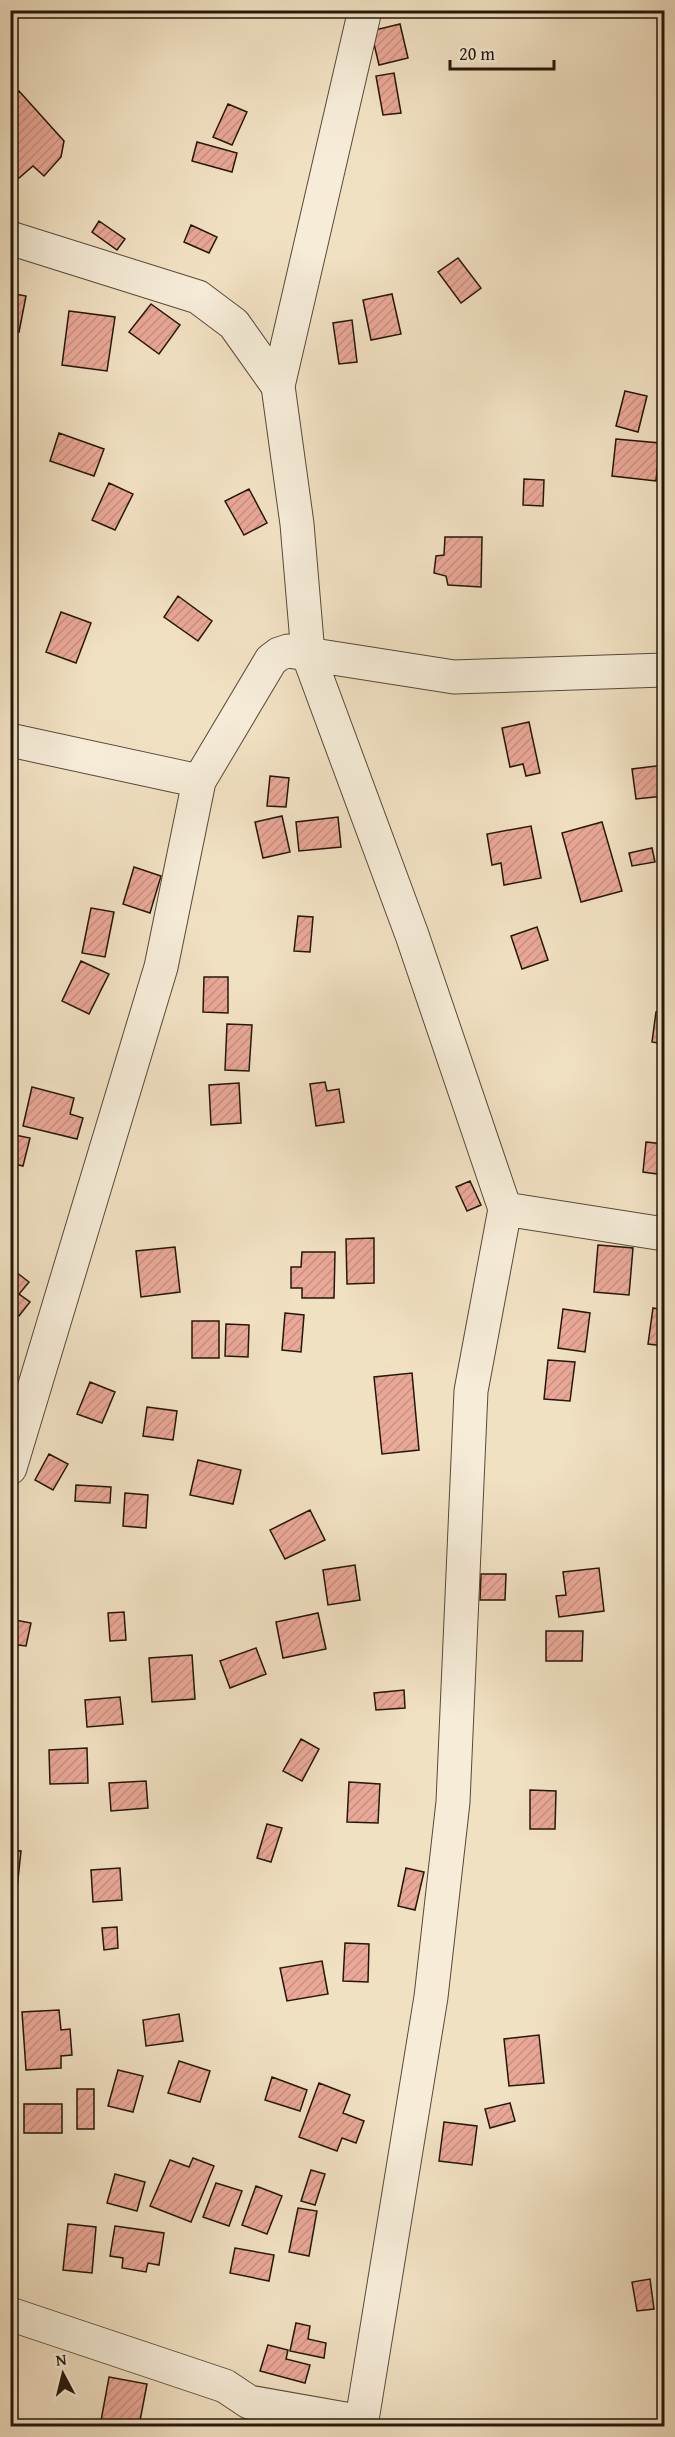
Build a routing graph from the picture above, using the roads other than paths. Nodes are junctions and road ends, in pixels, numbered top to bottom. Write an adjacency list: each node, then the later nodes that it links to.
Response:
1 (365, 10): 3 (street)
2 (10, 238): 3 (street)
3 (278, 386): 4 (street)
4 (308, 654): 5 (street); 7 (street); 8 (street)
5 (664, 670)
6 (10, 740): 7 (street)
7 (199, 781): 10 (street)
8 (505, 1209): 9 (street); 12 (street)
9 (664, 1234)
10 (10, 1468)
11 (10, 2314): 12 (street)
12 (361, 2424)

